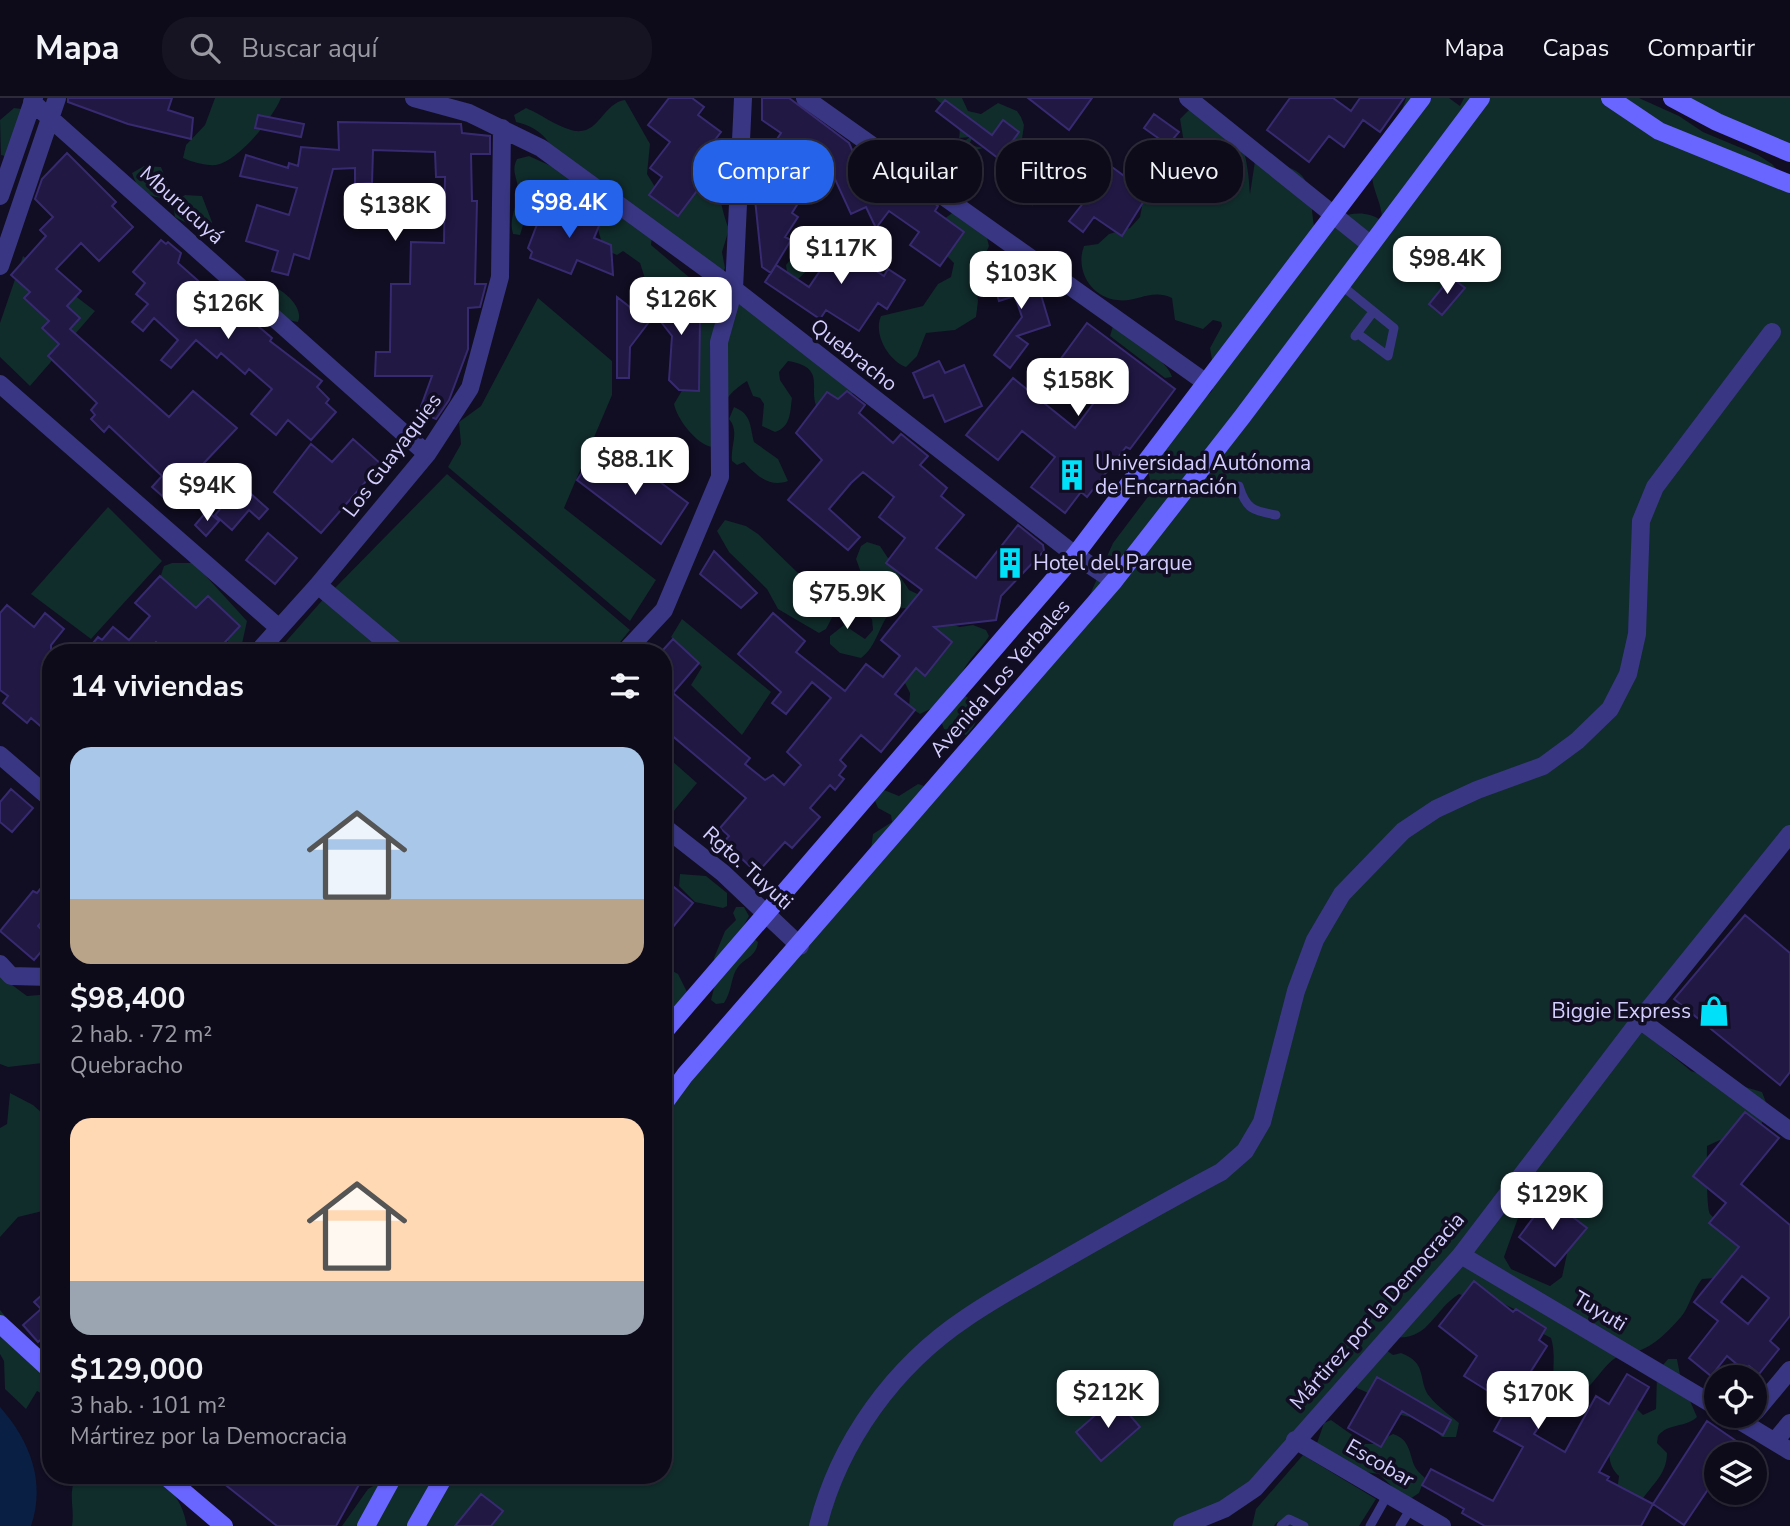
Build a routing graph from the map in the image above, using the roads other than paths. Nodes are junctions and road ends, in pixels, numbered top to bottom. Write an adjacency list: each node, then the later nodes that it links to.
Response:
1 (57, 98): 11 (street)
2 (414, 98): 12 (street, Quebracho)
3 (743, 98): 20 (street)
4 (805, 98): 23 (street)
5 (1188, 98): 16 (street)
6 (1422, 98): 16 (street)
7 (1481, 98): 17 (street, Avenida Los Yerbales)
8 (1610, 98): 14 (street)
9 (1672, 98): 13 (street)
10 (33, 100): 11 (street, Mburucuyá); 15 (street)
11 (51, 119): 18 (street); 25 (street, Mburucuyá)
12 (502, 128): 20 (street, Quebracho); 25 (street, Los Guayaquies)
13 (1790, 153)
14 (1790, 184)
15 (0, 196)
16 (1335, 216): 17 (street); 23 (street)
17 (1371, 245): 19 (street, Avenida Los Yerbales)
18 (0, 266)
19 (1341, 285): 21 (lane); 29 (street, Avenida Los Yerbales)
20 (734, 289): 28 (street, Quebracho); 34 (street)
21 (1373, 312): 21 (lane)
22 (1772, 332): 65 (street)
23 (1205, 382): 28 (street)
24 (0, 384): 31 (street)
25 (427, 454): 30 (street, Los Guayaquies)
26 (1239, 486): 27 (lane)
27 (1276, 515)
28 (1075, 555): 29 (street, Quebracho); 39 (street)
29 (1114, 581): 40 (street, Avenida Los Yerbales)
30 (318, 585): 31 (street, Los Guayaquies); 33 (street)
31 (279, 628): 32 (street, Los Guayaquies)
32 (265, 644)
33 (388, 644)
34 (632, 644)
35 (0, 755): 36 (street)
36 (42, 791)
37 (672, 832): 39 (street, Rgto. Tuyuti)
38 (1790, 834): 43 (street, Mártirez por la Democracia)
39 (767, 913): 40 (street, Rgto. Tuyuti); 44 (street)
40 (800, 946): 45 (street, Avenida Los Yerbales)
41 (0, 964): 42 (street)
42 (42, 977)
43 (1640, 1020): 46 (street); 47 (street, Mártirez por la Democracia)
44 (672, 1023)
45 (672, 1092)
46 (1790, 1131)
47 (1461, 1255): 52 (street, Tuyuti); 55 (street, Mártirez por la Democracia)
48 (0, 1324): 49 (street)
49 (42, 1363)
50 (1790, 1370): 51 (street)
51 (1767, 1395)
52 (1704, 1399)
53 (1790, 1423): 56 (street)
54 (1760, 1428): 56 (street)
55 (1295, 1440): 60 (street, Escobar); 66 (street, Mártirez por la Democracia)
56 (1782, 1446)
57 (175, 1484): 62 (street)
58 (389, 1484): 63 (street)
59 (440, 1484): 64 (street)
60 (1388, 1494): 61 (street, Escobar); 69 (lane)
61 (1411, 1508): 70 (lane); 71 (street, Escobar)
62 (224, 1526)
63 (366, 1526)
64 (416, 1526)
65 (817, 1526)
66 (1182, 1526)
67 (1281, 1526): 68 (lane)
68 (1304, 1526)
69 (1370, 1526)
70 (1400, 1526)
71 (1442, 1526)

